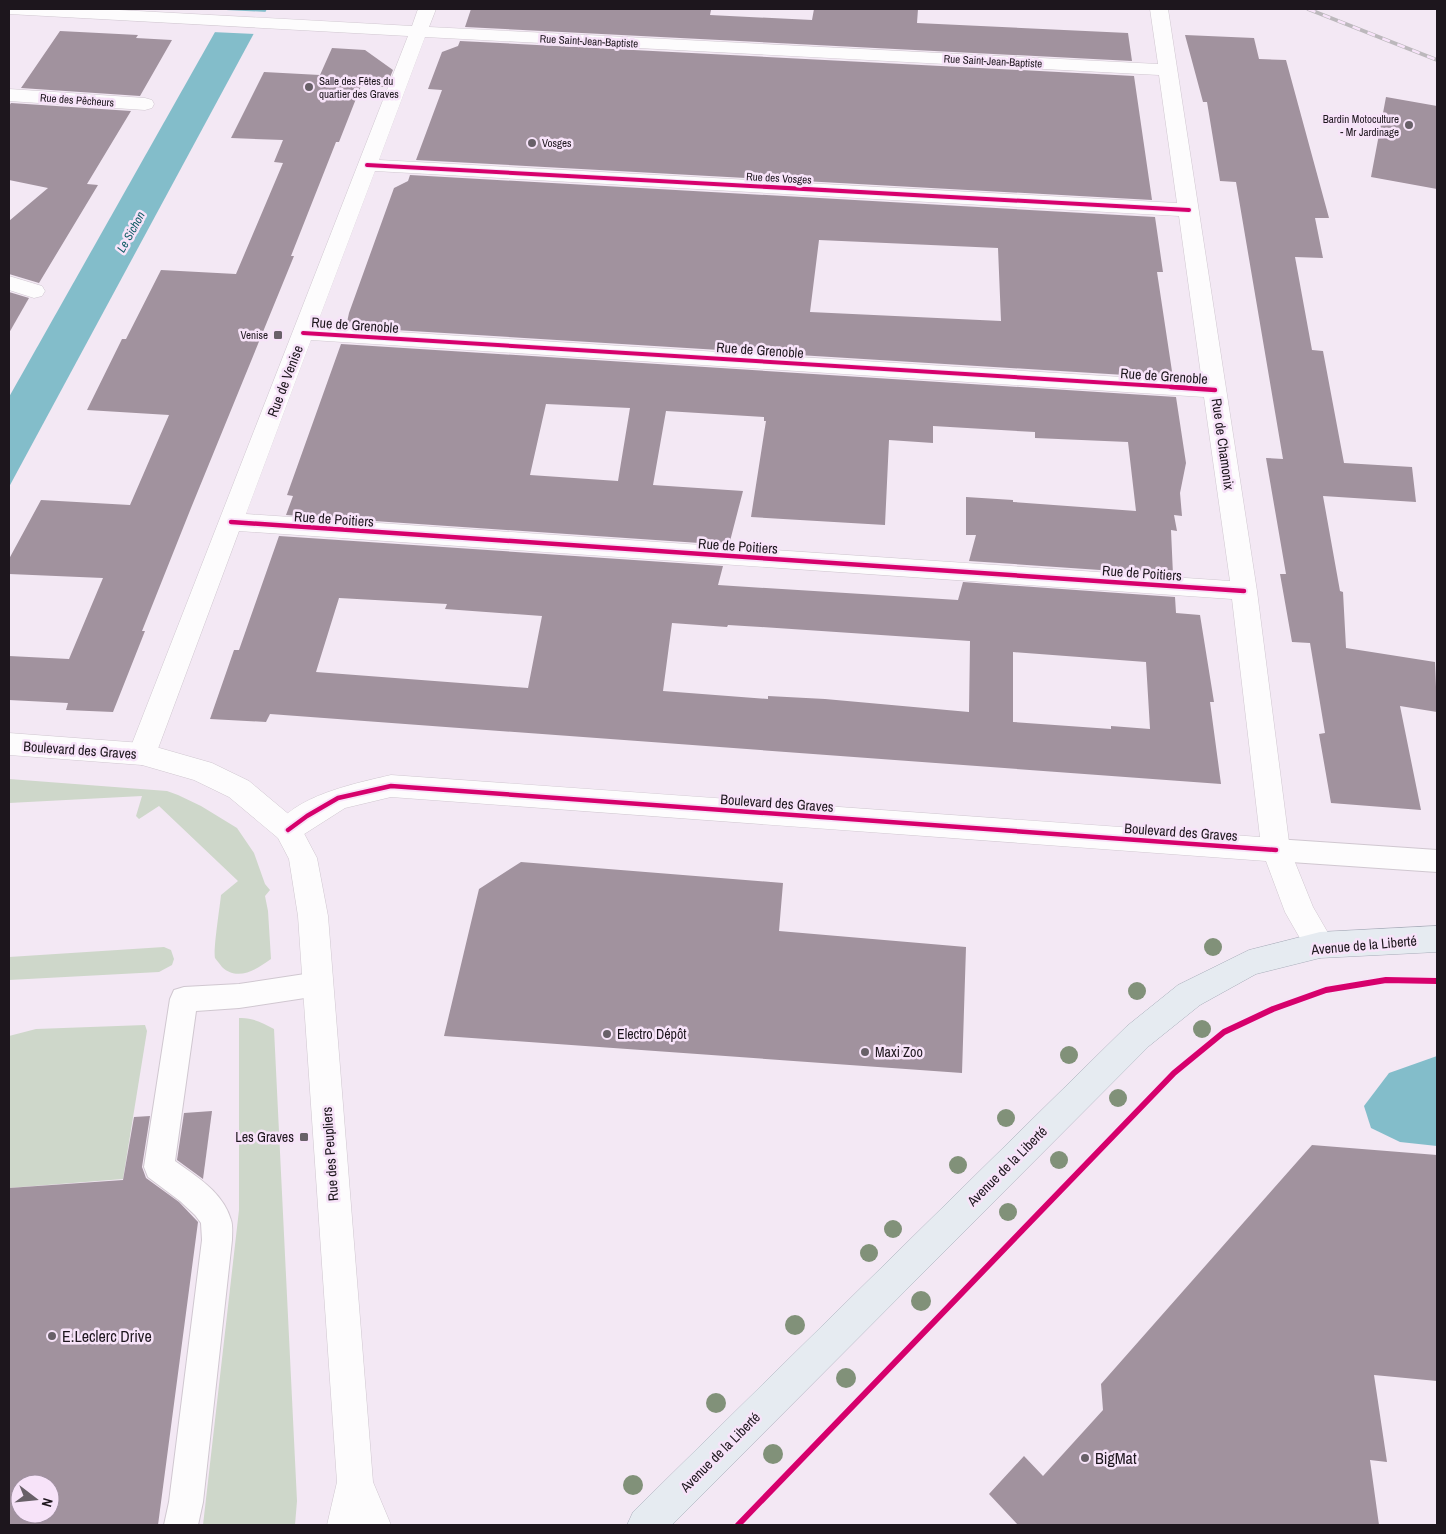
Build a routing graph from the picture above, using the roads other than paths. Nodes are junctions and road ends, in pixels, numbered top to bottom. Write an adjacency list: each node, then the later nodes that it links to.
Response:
1 (9, 9): 5 (street, Rue Saint-Jean-Baptiste)
2 (300, 9): 5 (street)
3 (427, 9): 6 (street, Rue de Venise)
4 (1160, 9): 7 (street, Rue de Chamonix)
5 (291, 25): 6 (street, Rue Saint-Jean-Baptiste)
6 (418, 32): 7 (street, Rue Saint-Jean-Baptiste); 10 (street, Rue de Venise)
7 (1169, 70): 11 (street, Rue de Chamonix)
8 (9, 95): 9 (street, Rue des Pêcheurs)
9 (145, 104)
10 (367, 166): 11 (street, Rue des Vosges); 14 (street, Rue de Venise)
11 (1189, 210): 15 (street, Rue de Chamonix)
12 (9, 283): 13 (street)
13 (34, 291)
14 (303, 333): 15 (street, Rue de Grenoble); 16 (street, Rue de Venise)
15 (1215, 390): 17 (street, Rue de Chamonix)
16 (231, 522): 17 (street, Rue de Poitiers); 19 (street, Rue de Venise)
17 (1244, 592): 21 (street, Rue de Chamonix)
18 (9, 744): 19 (street, Boulevard des Graves)
19 (142, 754): 20 (street, Boulevard des Graves)
20 (288, 830): 21 (street, Boulevard des Graves); 25 (street, Rue des Peupliers)
21 (1276, 850): 22 (lane, Boulevard des Graves); 24 (street, Rue de Chamonix)
22 (1437, 861)
23 (1437, 939): 24 (main road, Avenue de la Liberté)
24 (1320, 945): 30 (main road, Avenue de la Liberté)
25 (318, 984): 26 (street, Rue des Peupliers); 27 (lane)
26 (354, 1482): 28 (street, Rue des Peupliers); 29 (street, Rue des Peupliers)
27 (181, 1525)
28 (346, 1525)
29 (372, 1525)
30 (646, 1525)

